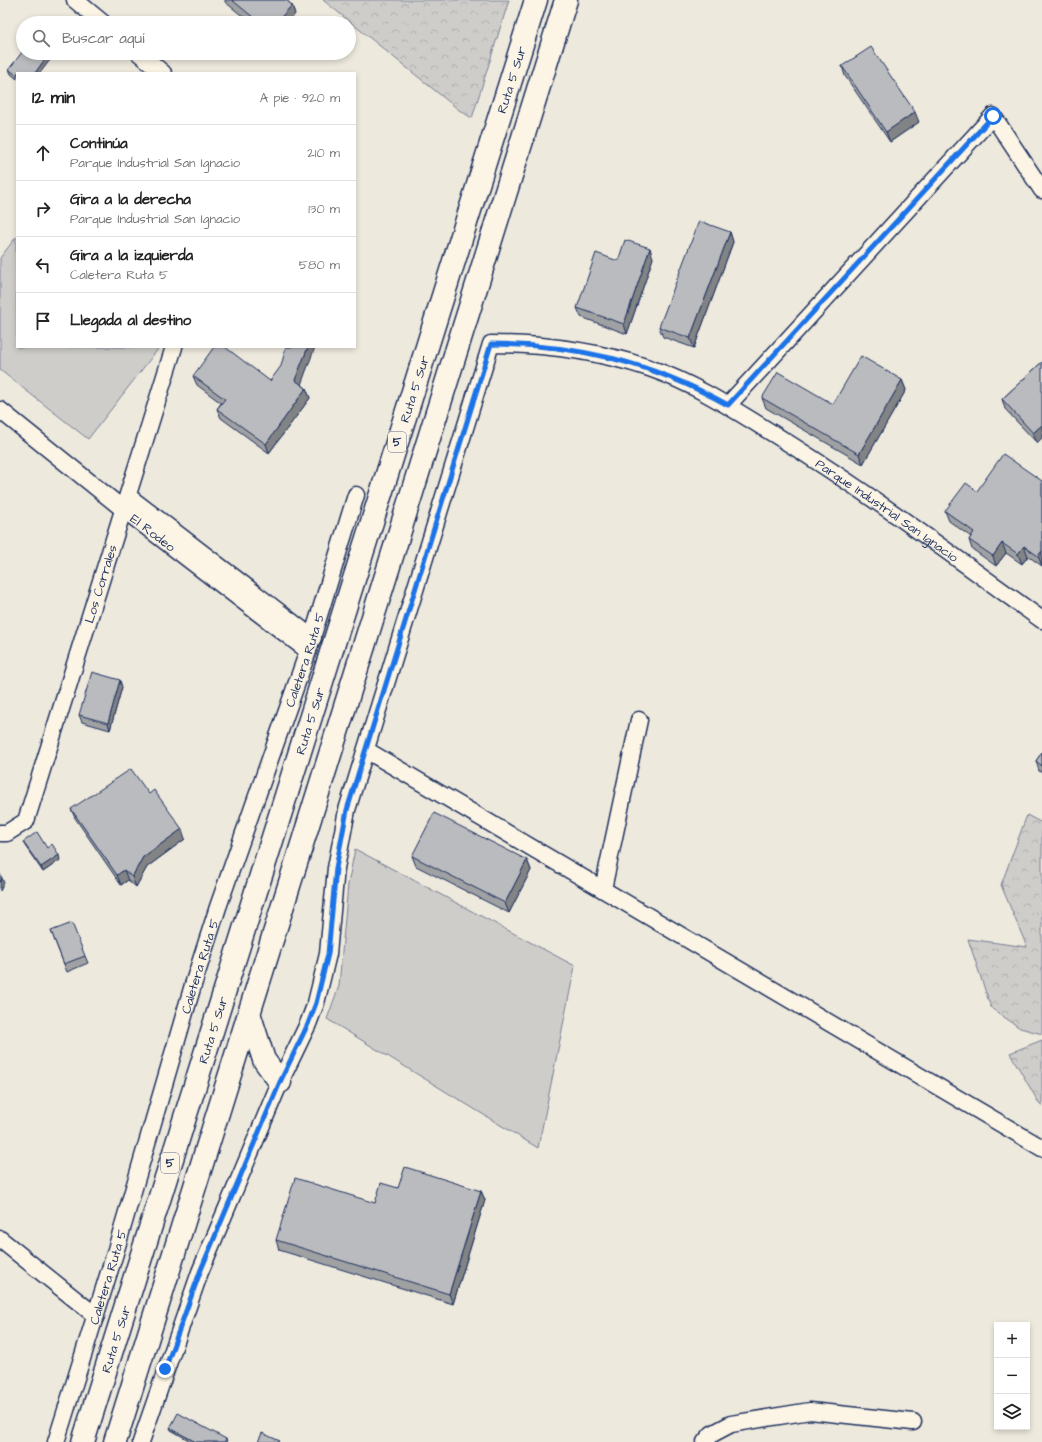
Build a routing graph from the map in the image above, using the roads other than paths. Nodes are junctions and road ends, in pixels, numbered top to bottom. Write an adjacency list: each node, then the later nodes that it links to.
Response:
1 (75, 0): 4 (street)
2 (536, 0): 26 (highway, Ruta 5 Sur / 5)
3 (566, 0): 19 (highway, 5)
4 (94, 16)
5 (147, 60): 6 (street)
6 (162, 72)
7 (1042, 190): 9 (street)
8 (174, 348): 12 (street, Los Corrales)
9 (728, 405): 13 (street, Parque Industrial San Ignacio); 16 (street, Parque Industrial San Ignacio)
10 (0, 410): 12 (street, El Rodeo)
11 (356, 495): 14 (street, Caletera Ruta 5)
12 (126, 502): 14 (street, El Rodeo); 17 (street, Los Corrales)
13 (1042, 620)
14 (310, 645): 23 (street, Caletera Ruta 5)
15 (639, 720): 18 (street)
16 (366, 750): 18 (street); 20 (street)
17 (0, 833)
18 (603, 889): 21 (street)
19 (249, 1013): 20 (highway); 27 (highway, 5)
20 (280, 1082): 28 (street)
21 (1042, 1148)
22 (0, 1239): 23 (street)
23 (96, 1316): 25 (street, Caletera Ruta 5)
24 (913, 1422): 29 (street)
25 (56, 1442)
26 (83, 1442)
27 (115, 1442)
28 (141, 1442)
29 (705, 1442)

